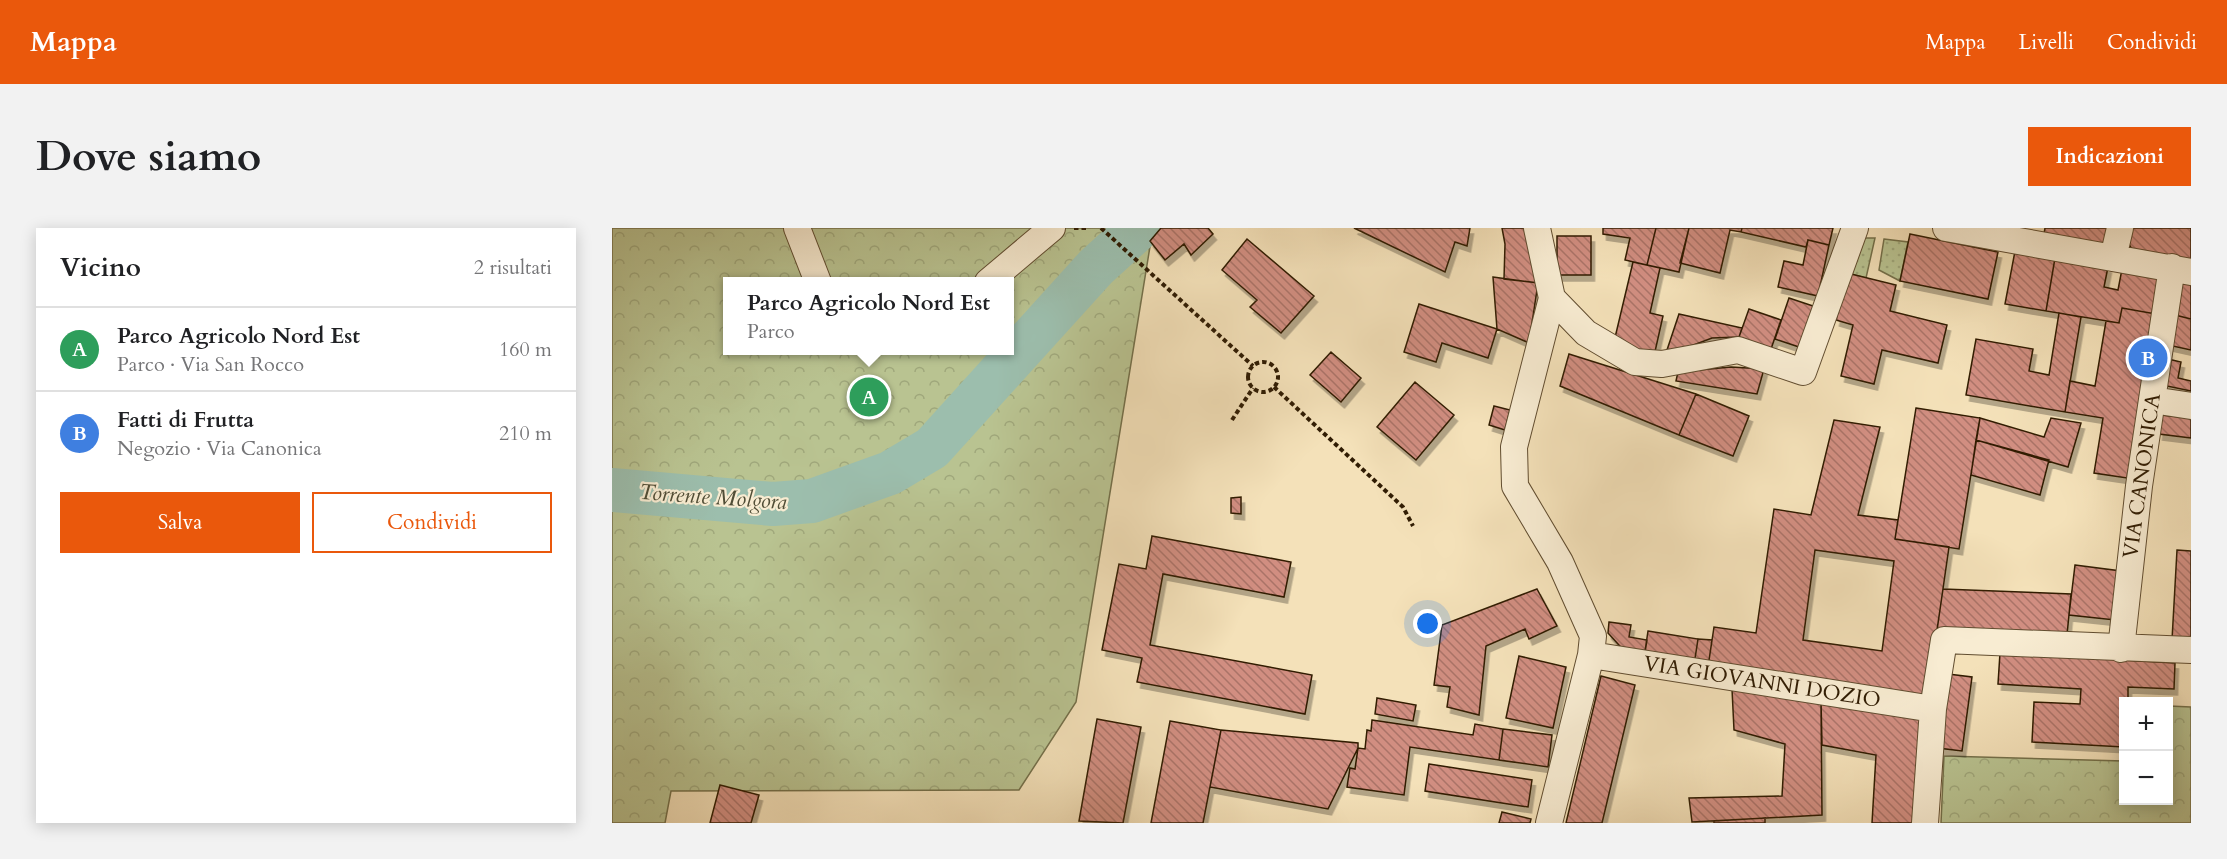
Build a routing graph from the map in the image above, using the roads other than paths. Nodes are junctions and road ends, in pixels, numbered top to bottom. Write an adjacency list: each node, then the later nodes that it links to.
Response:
1 (797, 228): 9 (street)
2 (1052, 228): 10 (street)
3 (1537, 228): 11 (street)
4 (1855, 228): 11 (street)
5 (1946, 228): 7 (street)
6 (2120, 228): 7 (street)
7 (2114, 258): 8 (street)
8 (2182, 270): 12 (street, VIA CANONICA)
9 (816, 277)
10 (994, 277)
11 (1552, 298): 16 (street)
12 (2152, 400): 13 (street); 14 (street, VIA CANONICA)
13 (2191, 406)
14 (2121, 649): 15 (street); 17 (street)
15 (2191, 650)
16 (1591, 655): 17 (street, VIA GIOVANNI DOZIO); 18 (street)
17 (1933, 709): 19 (street)
18 (1550, 823)
19 (1925, 823)

